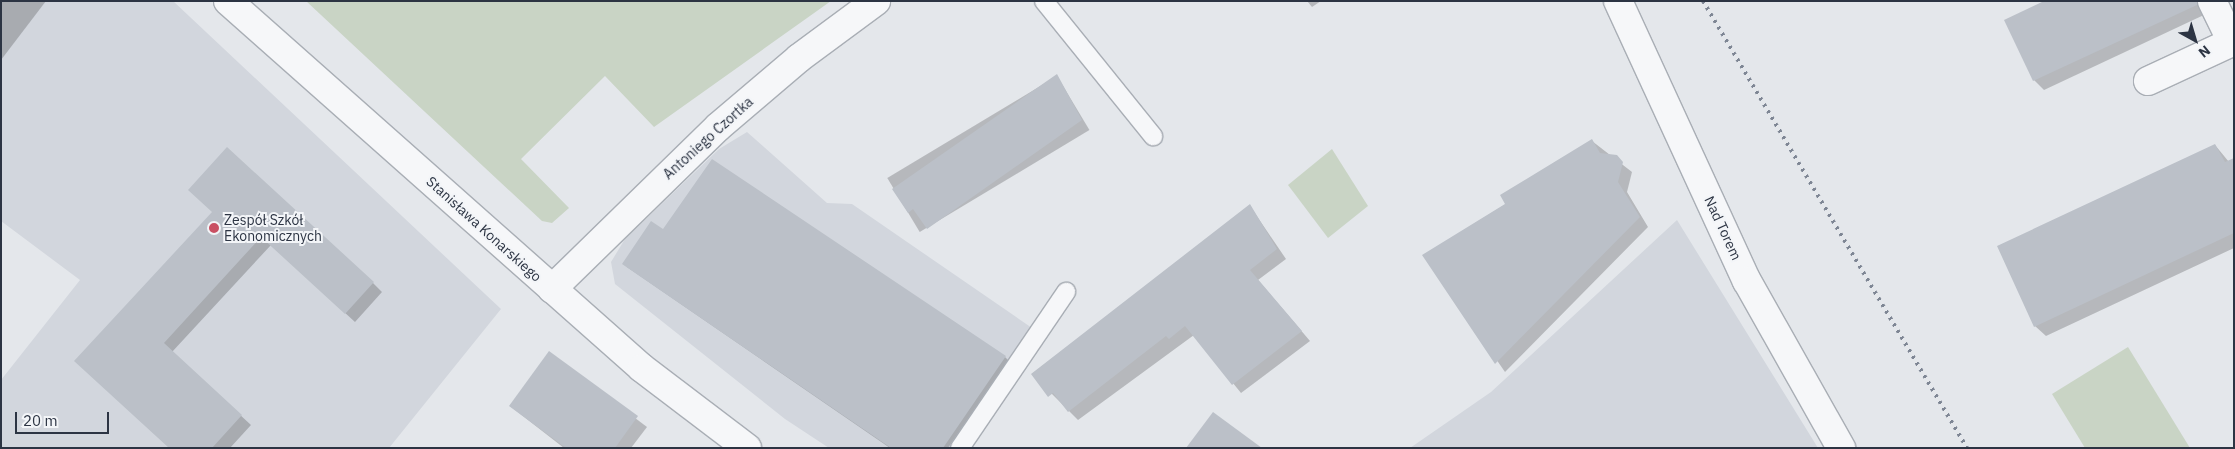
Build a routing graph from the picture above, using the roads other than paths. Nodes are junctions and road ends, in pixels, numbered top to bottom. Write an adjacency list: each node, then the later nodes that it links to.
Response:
1 (228, 1): 9 (street, Stanisława Konarskiego)
2 (876, 1): 9 (street, Antoniego Czortka)
3 (1044, 1): 8 (lane)
4 (1618, 1): 13 (street, Nad Torem)
5 (2212, 1): 6 (street)
6 (2233, 42): 7 (street)
7 (2148, 81)
8 (1153, 136)
9 (552, 289): 11 (street, Stanisława Konarskiego)
10 (1066, 292): 12 (lane)
11 (747, 448)
12 (960, 448)
13 (1841, 448)

